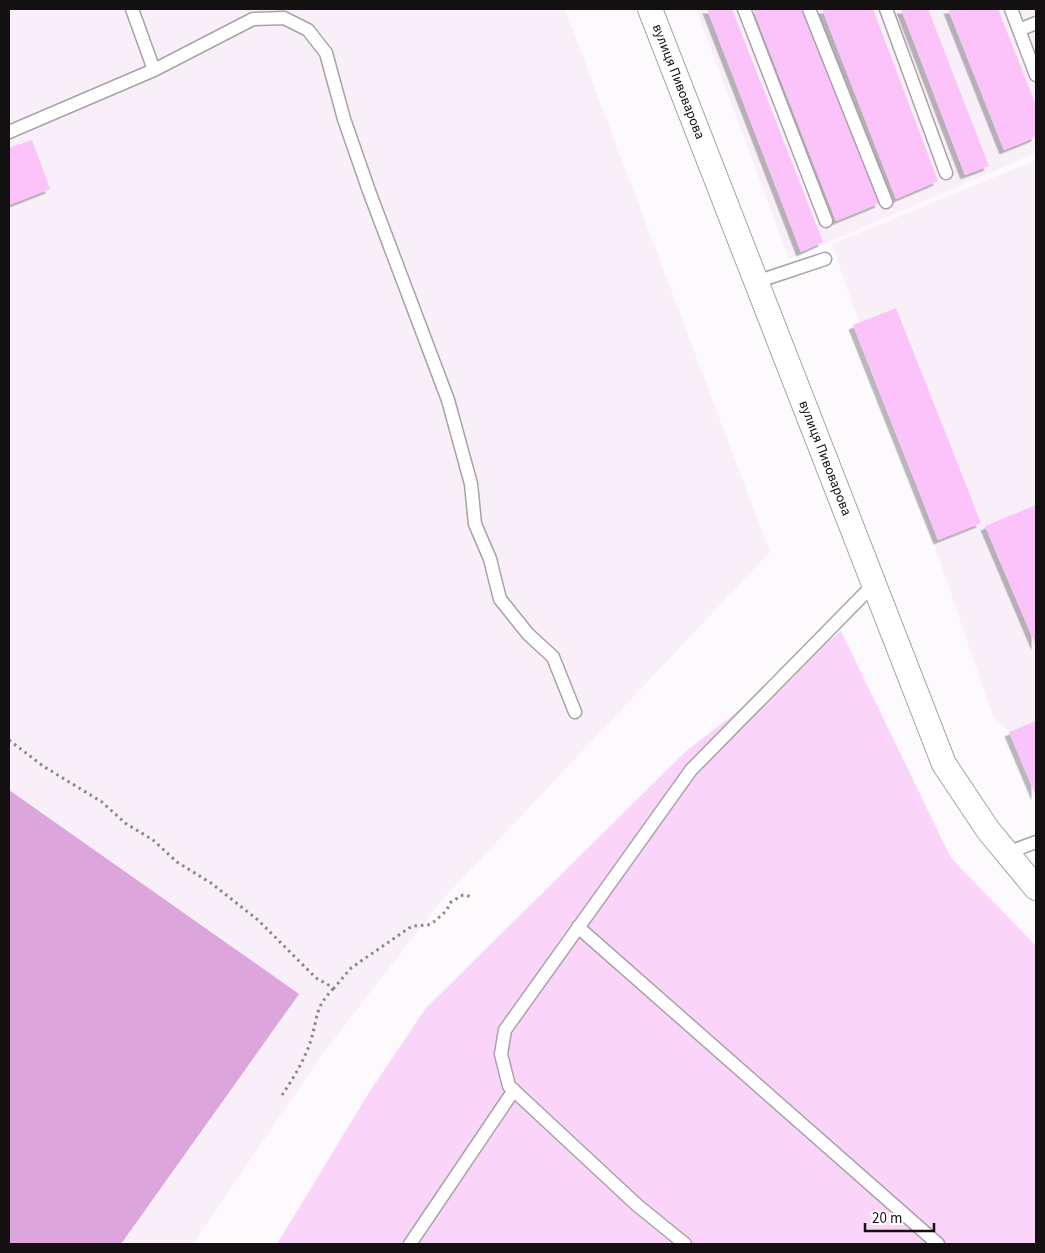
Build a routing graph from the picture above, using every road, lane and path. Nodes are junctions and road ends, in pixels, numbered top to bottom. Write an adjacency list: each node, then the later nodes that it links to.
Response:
1 (132, 9): 11 (lane)
2 (272, 9): 8 (lane)
3 (650, 9): 18 (street, вулиця Пивоварова)
4 (744, 9): 16 (lane)
5 (809, 9): 15 (lane)
6 (886, 9): 14 (lane)
7 (1011, 9): 10 (lane)
8 (253, 19): 11 (lane); 20 (lane)
9 (1036, 23): 10 (lane)
10 (1019, 30): 12 (lane)
11 (154, 70): 13 (lane)
12 (1036, 74)
13 (9, 132)
14 (946, 173)
15 (886, 202)
16 (826, 221)
17 (825, 259): 18 (lane)
18 (756, 282): 19 (street, вулиця Пивоварова)
19 (874, 584): 23 (street, вулиця Пивоварова); 26 (lane)
20 (575, 712)
21 (9, 740): 27 (path)
22 (1036, 842): 23 (lane)
23 (1007, 853): 24 (street, вулиця Пивоварова)
24 (1036, 888)
25 (473, 897): 27 (path)
26 (578, 927): 28 (lane); 32 (lane)
27 (334, 988): 29 (path)
28 (514, 1090): 30 (lane); 31 (lane)
29 (282, 1095)
30 (410, 1244)
31 (686, 1244)
32 (938, 1244)

